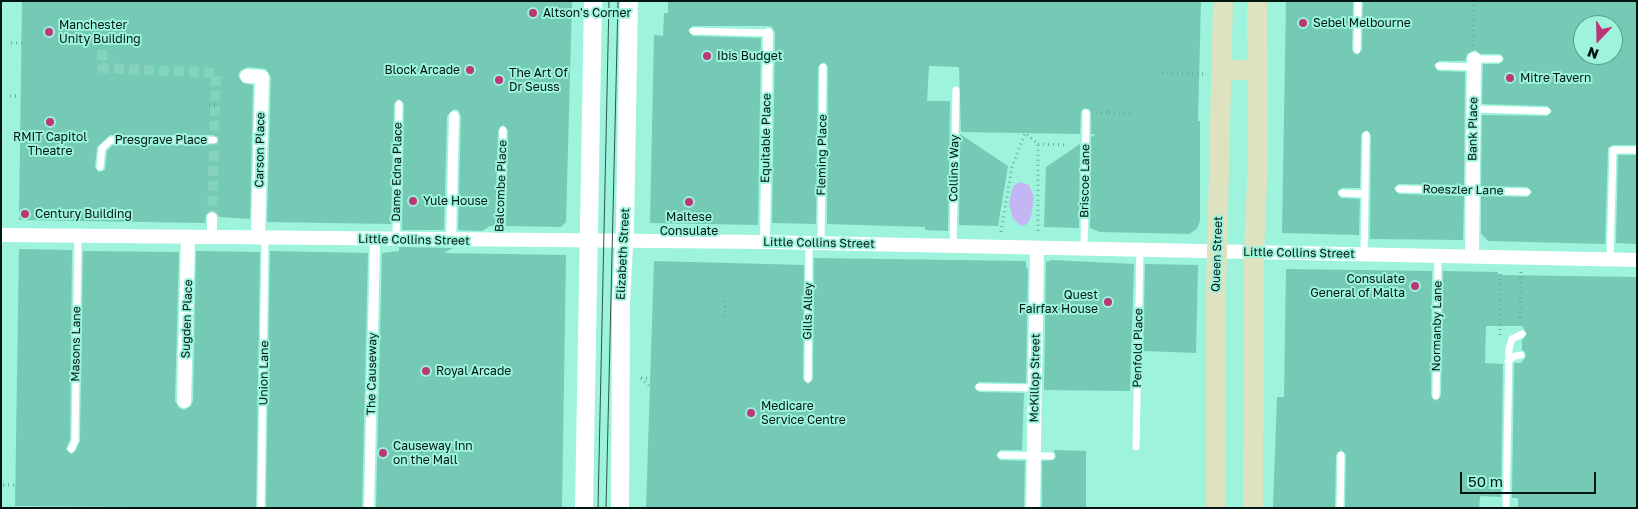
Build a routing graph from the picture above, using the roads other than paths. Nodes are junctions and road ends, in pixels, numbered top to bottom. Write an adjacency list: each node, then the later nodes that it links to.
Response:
1 (593, 1): 42 (street)
2 (629, 1): 44 (street, Elizabeth Street)
3 (1223, 1): 14 (main road, Queen Street)
4 (1257, 1): 13 (main road)
5 (1358, 1): 8 (lane)
6 (693, 31): 7 (lane)
7 (768, 33): 43 (street, Equitable Place)
8 (1357, 50)
9 (1499, 59): 10 (lane)
10 (1474, 63): 11 (lane); 18 (street, Bank Place)
11 (1439, 66)
12 (823, 67): 45 (lane, Fleming Place)
13 (1258, 70): 14 (main road); 51 (main road)
14 (1214, 72): 50 (main road, Queen Street)
15 (247, 76): 37 (street, Carson Place)
16 (956, 90): 46 (lane, Collins Way)
17 (399, 104): 39 (lane, Dame Edna Place)
18 (1473, 110): 19 (lane); 28 (street, Bank Place)
19 (1547, 111)
20 (1086, 113): 48 (lane, Briscoe Lane)
21 (454, 116): 40 (street)
22 (503, 130): 41 (lane, Balcombe Place)
23 (1366, 135): 31 (lane)
24 (214, 140): 26 (lane, Presgrave Place)
25 (1637, 150): 55 (lane)
26 (100, 167)
27 (1398, 189): 28 (lane, Roeszler Lane)
28 (1473, 191): 29 (lane, Roeszler Lane); 54 (street, Bank Place)
29 (1527, 192)
30 (1342, 194): 31 (lane)
31 (1365, 194): 52 (lane)
32 (212, 217): 35 (street)
33 (1, 235): 36 (street, Little Collins Street)
34 (188, 237): 35 (street, Little Collins Street); 36 (street, Little Collins Street); 64 (street, Sugden Place)
35 (212, 237): 37 (street, Little Collins Street)
36 (78, 238): 66 (lane, Masons Lane)
37 (262, 238): 38 (street, Little Collins Street); 71 (lane, Union Lane)
38 (375, 240): 39 (street, Little Collins Street); 72 (street, The Causeway)
39 (396, 240): 40 (street, Little Collins Street)
40 (452, 241): 41 (street, Little Collins Street)
41 (500, 241): 42 (street, Little Collins Street)
42 (588, 242): 44 (street, Little Collins Street); 73 (street)
43 (765, 242): 44 (street, Little Collins Street); 45 (street, Little Collins Street)
44 (624, 243): 74 (street, Elizabeth Street)
45 (815, 243): 46 (street, Little Collins Street); 60 (lane, Gills Alley)
46 (953, 246): 47 (street, Little Collins Street)
47 (1037, 248): 48 (street, Little Collins Street); 62 (street, McKillop Street)
48 (1084, 248): 49 (street, Little Collins Street)
49 (1140, 249): 50 (street, Little Collins Street); 65 (lane, Penfold Place)
50 (1217, 251): 51 (street, Little Collins Street); 76 (main road, Queen Street)
51 (1254, 252): 52 (street, Little Collins Street); 77 (main road)
52 (1364, 254): 53 (street, Little Collins Street)
53 (1438, 256): 54 (street, Little Collins Street); 63 (lane, Normanby Lane)
54 (1472, 256): 55 (street, Little Collins Street)
55 (1610, 259): 56 (street, Little Collins Street)
56 (1637, 260)
57 (1522, 334): 59 (lane)
58 (1521, 355): 59 (lane)
59 (1508, 361): 79 (lane)
60 (808, 379)
61 (979, 387): 62 (lane)
62 (1034, 388): 68 (street, McKillop Street)
63 (1436, 396)
64 (184, 401)
65 (1136, 447)
66 (71, 449)
67 (1001, 455): 68 (lane)
68 (1033, 455): 70 (lane); 75 (street, McKillop Street)
69 (1341, 455): 78 (lane)
70 (1051, 456)
71 (261, 508)
72 (369, 508)
73 (584, 508)
74 (620, 508)
75 (1033, 508)
76 (1216, 508)
77 (1253, 508)
78 (1340, 508)
79 (1506, 508)

